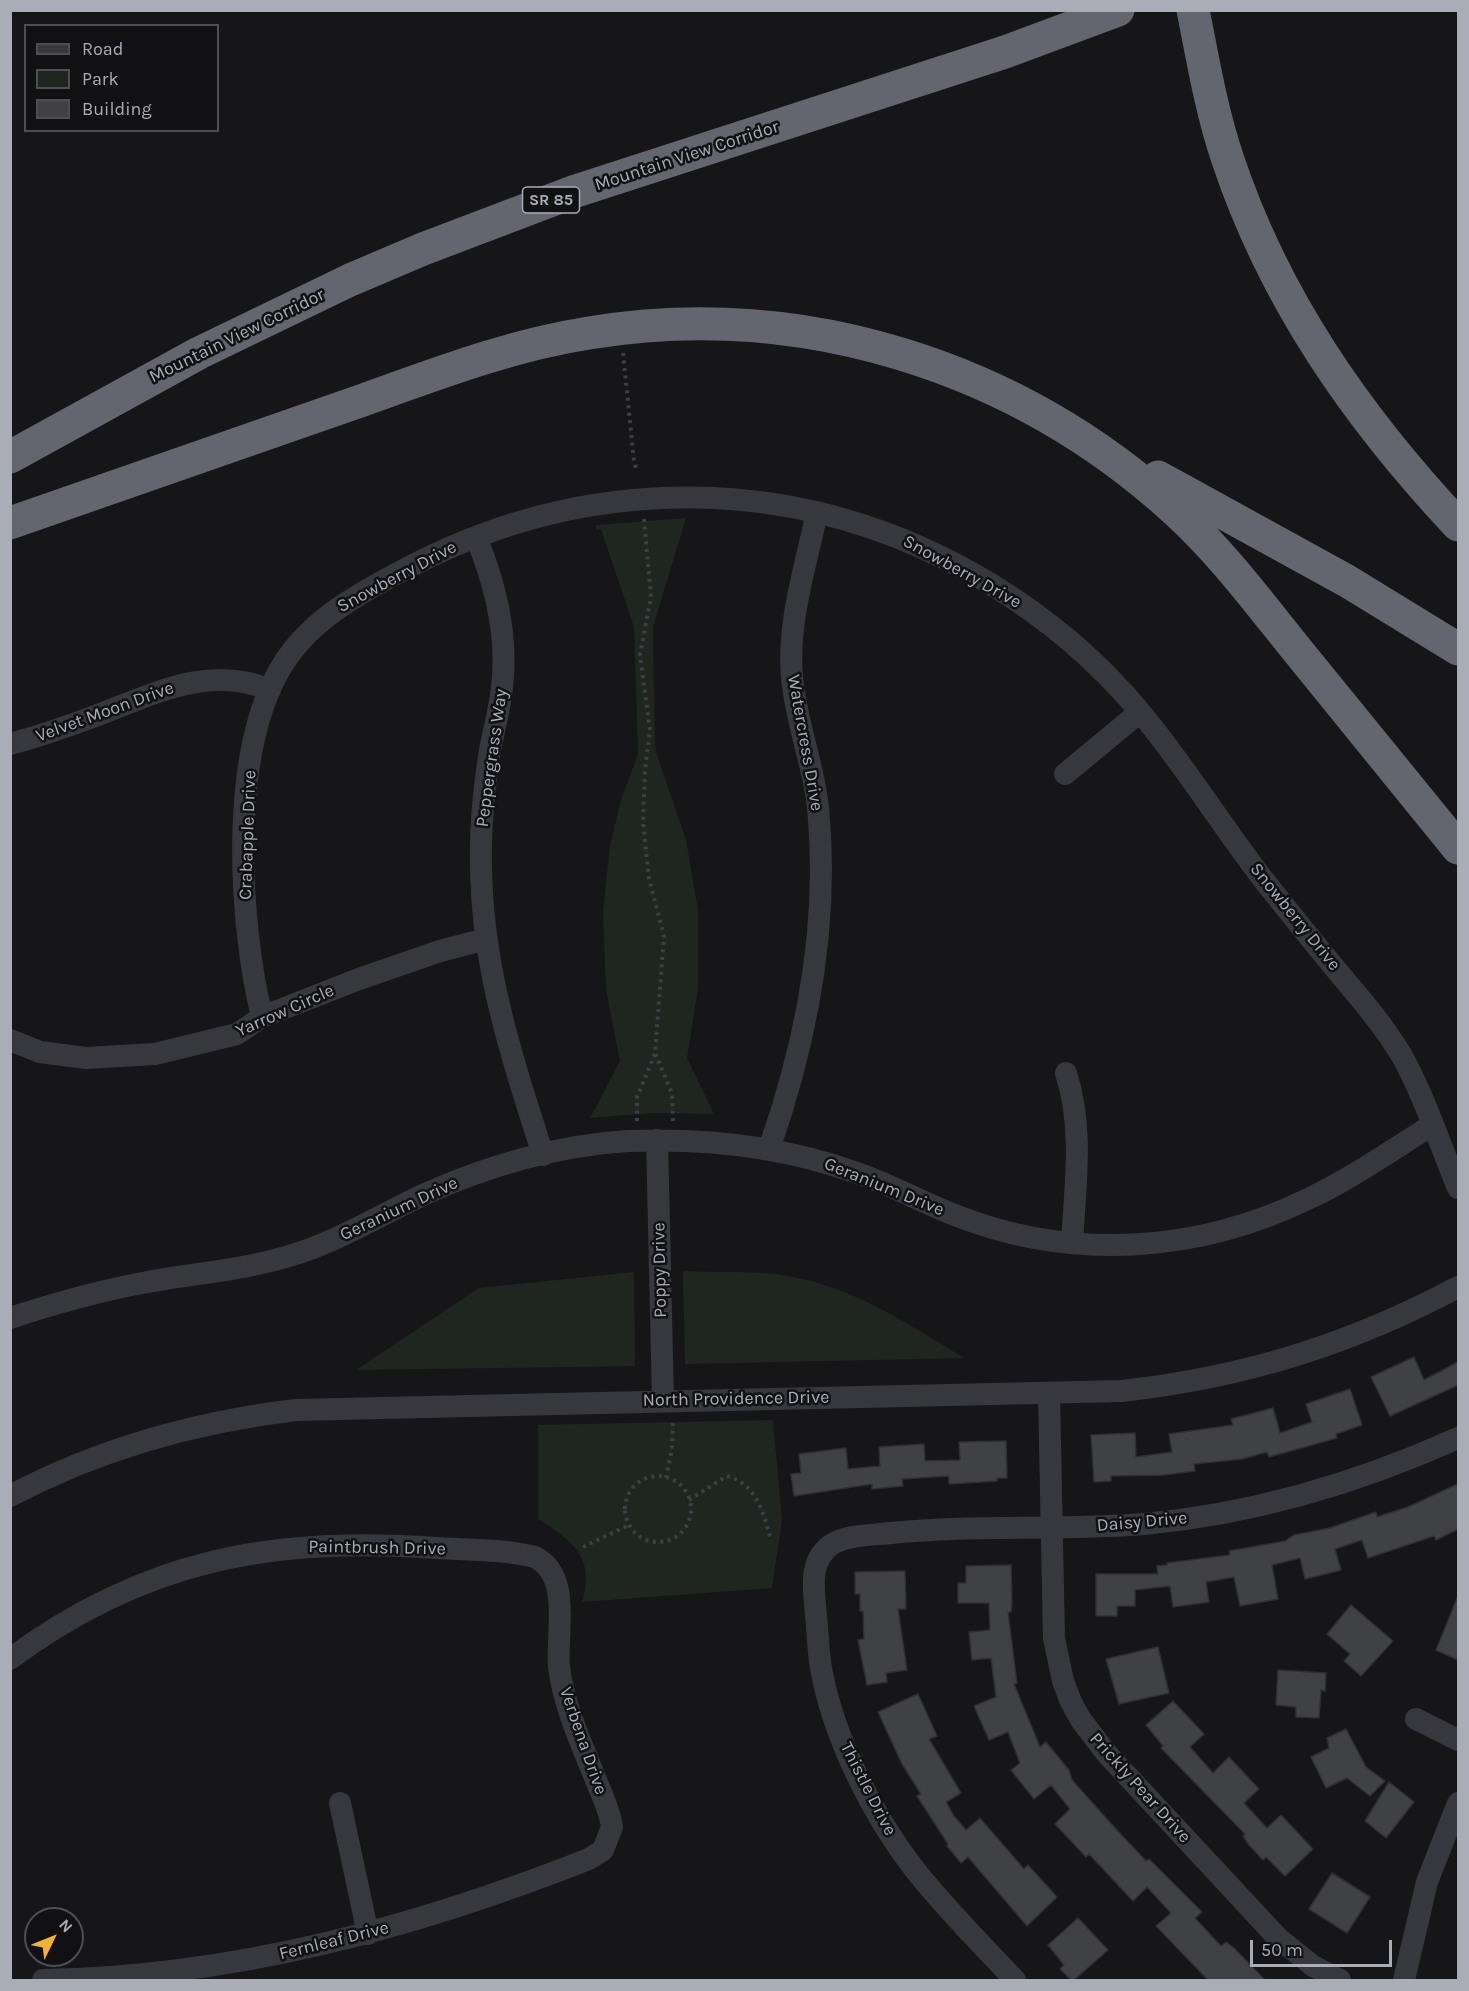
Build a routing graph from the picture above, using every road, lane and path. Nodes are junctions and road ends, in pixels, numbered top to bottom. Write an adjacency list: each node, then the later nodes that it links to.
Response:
1 (1118, 10): 5 (highway, Mountain View Corridor / SR 85)
2 (1195, 19): 10 (highway)
3 (622, 350): 6 (path)
4 (1062, 424): 9 (highway); 12 (highway); 17 (highway)
5 (10, 457)
6 (637, 472)
7 (817, 512): 11 (street, Snowberry Drive); 14 (street, Snowberry Drive); 27 (street, Watercress Drive)
8 (644, 518): 21 (path)
9 (10, 523)
10 (1458, 525)
11 (476, 537): 13 (street, Snowberry Drive); 18 (street, Peppergrass Way)
12 (1458, 650)
13 (270, 690): 15 (street, Velvet Moon Drive); 19 (street, Crabapple Drive)
14 (1140, 711): 16 (street); 25 (street, Snowberry Drive)
15 (10, 744)
16 (1065, 774)
17 (1458, 848)
18 (486, 939): 19 (street, Yarrow Circle); 28 (street, Peppergrass Way)
19 (262, 1017): 20 (street, Yarrow Circle)
20 (10, 1040)
21 (655, 1053): 23 (path); 24 (path)
22 (1066, 1073): 30 (street)
23 (673, 1123)
24 (636, 1124)
25 (1432, 1125): 29 (street, Snowberry Drive); 30 (street, Geranium Drive)
26 (657, 1140): 27 (street, Geranium Drive); 28 (street, Geranium Drive); 34 (street, Poppy Drive)
27 (769, 1149): 30 (street, Geranium Drive)
28 (543, 1155): 32 (street, Geranium Drive)
29 (1458, 1188)
30 (1072, 1243)
31 (1458, 1287): 33 (street, North Providence Drive)
32 (10, 1318)
33 (1049, 1393): 34 (street, North Providence Drive); 40 (street, Prickly Pear Drive)
34 (668, 1409): 36 (path); 37 (street, North Providence Drive)
35 (1458, 1438): 40 (street, Daisy Drive)
36 (666, 1478): 38 (path); 39 (path)
37 (10, 1496)
38 (689, 1500): 39 (path); 41 (path)
39 (629, 1525): 42 (path)
40 (1052, 1527): 43 (street, Daisy Drive); 54 (street, Prickly Pear Drive)
41 (771, 1541)
42 (584, 1547)
43 (820, 1557): 53 (street, Thistle Drive)
44 (549, 1567): 45 (street, Paintbrush Drive); 50 (street, Verbena Drive)
45 (10, 1659)
46 (1416, 1719): 47 (street)
47 (1458, 1740)
48 (340, 1803): 51 (street)
49 (1458, 1803): 55 (street)
50 (608, 1843): 51 (street, Fernleaf Drive)
51 (368, 1934): 52 (street, Fernleaf Drive)
52 (43, 1980)
53 (1015, 1980)
54 (1340, 1980)
55 (1404, 1980)

